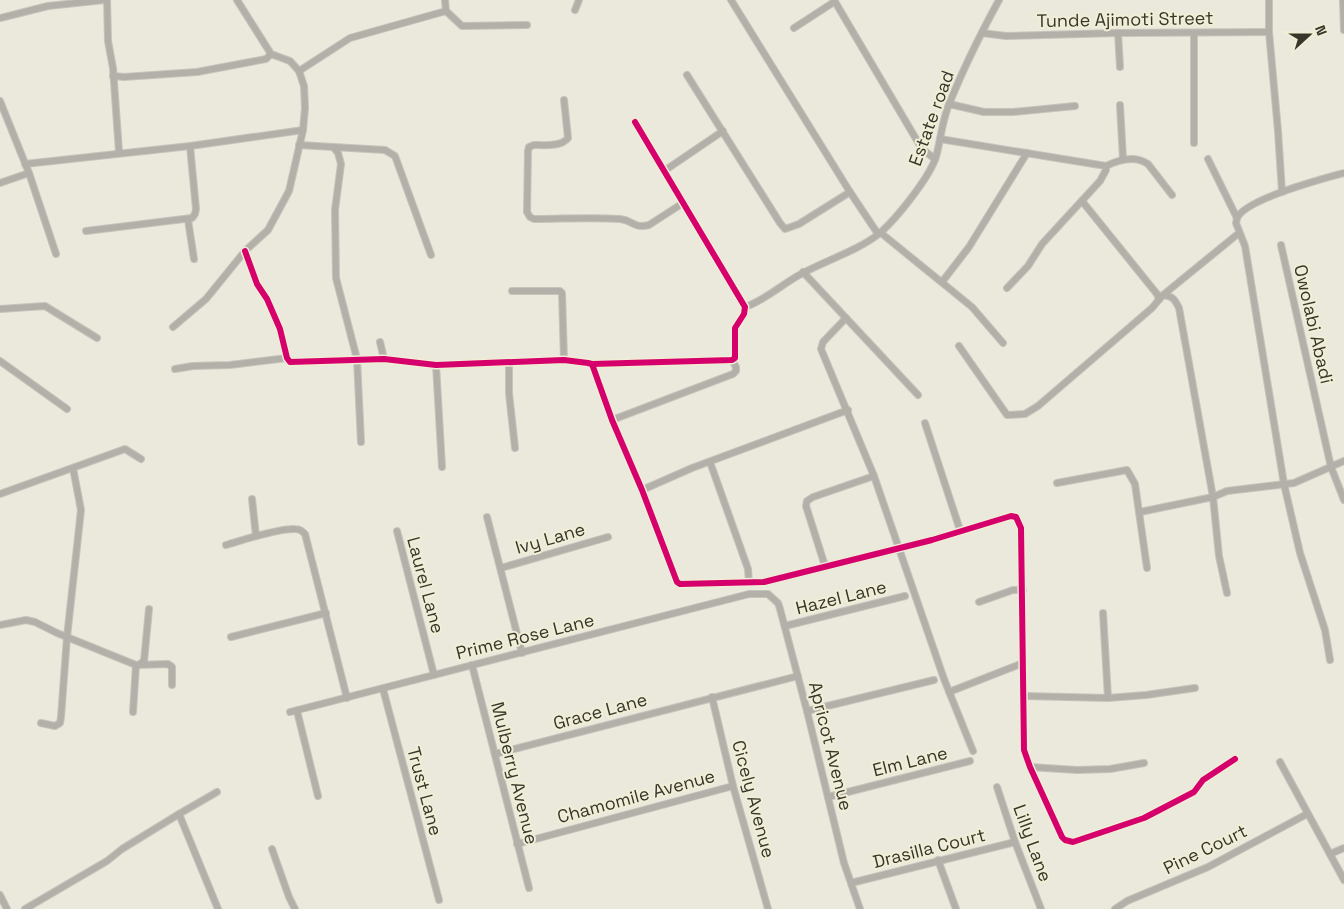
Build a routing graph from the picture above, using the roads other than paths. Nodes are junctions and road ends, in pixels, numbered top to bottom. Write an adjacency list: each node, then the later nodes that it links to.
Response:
1 (104, 0): 12 (street); 24 (street)
2 (445, 0): 11 (street)
3 (579, 0): 10 (street)
4 (731, 0): 49 (street)
5 (999, 0): 17 (street, Estate road)
6 (1269, 0): 16 (street)
7 (1343, 0): 15 (street)
8 (240, 1): 20 (street)
9 (834, 1): 14 (street); 41 (street)
10 (575, 10)
11 (446, 11): 13 (street); 22 (street)
12 (0, 18)
13 (527, 25)
14 (794, 28)
15 (1344, 30)
16 (1269, 32): 19 (street, Tunde Ajimoti Street); 50 (street)
17 (982, 33): 18 (street, Tunde Ajimoti Street); 27 (street, Estate road)
18 (1118, 33): 19 (street, Tunde Ajimoti Street); 21 (street)
19 (1194, 33): 34 (street)
20 (271, 54): 22 (street); 24 (street)
21 (1120, 67)
22 (299, 71): 31 (street)
23 (687, 75): 32 (street)
24 (113, 76): 38 (street)
25 (564, 100): 53 (street)
26 (0, 101): 43 (street)
27 (948, 104): 29 (street); 33 (street, Estate road)
28 (1120, 105): 42 (street)
29 (1075, 106)
30 (635, 122): 45 (street)
31 (303, 130): 35 (street); 36 (street)
32 (723, 131): 45 (street); 49 (street)
33 (940, 139): 39 (street); 41 (street, Estate road)
34 (1194, 143)
35 (299, 145): 37 (street); 60 (street)
36 (190, 146): 38 (street); 55 (street)
37 (334, 148): 62 (street); 78 (street)
38 (119, 152): 43 (street)
39 (1027, 153): 44 (street); 65 (street)
40 (1208, 158): 54 (street)
41 (935, 159): 57 (street, Estate road)
42 (1123, 159): 44 (street); 51 (street)
43 (25, 164): 46 (street)
44 (1106, 166): 52 (street)
45 (664, 171): 53 (street)
46 (29, 173): 48 (street); 61 (street)
47 (1344, 173): 50 (street)
48 (0, 183)
49 (850, 192): 57 (street)
50 (1282, 192): 54 (street)
51 (1172, 195)
52 (1082, 201): 66 (street); 68 (street)
53 (683, 203): 69 (street)
54 (1237, 218): 58 (street)
55 (188, 220): 56 (street); 63 (street)
56 (86, 232)
57 (879, 233): 64 (street, Estate road); 65 (street)
58 (1239, 233): 68 (street); 102 (street)
59 (1282, 245): 98 (street, Owolabi Abadi)
60 (245, 251): 72 (street); 77 (street)
61 (56, 254)
62 (431, 255)
63 (194, 259)
64 (804, 272): 69 (street, Estate road); 71 (street)
65 (942, 282): 75 (street)
66 (1007, 288)
67 (512, 291): 80 (street)
68 (1161, 297): 76 (street); 105 (street)
69 (745, 307): 81 (street)
70 (0, 309): 73 (street)
71 (846, 318): 87 (street); 89 (street)
72 (173, 327)
73 (97, 338)
74 (380, 342): 79 (street)
75 (1003, 343)
76 (959, 346)
77 (286, 358): 78 (street); 86 (street)
78 (357, 359): 79 (street); 92 (street)
79 (384, 359): 85 (street)
80 (564, 360): 83 (street); 84 (street)
81 (732, 360): 84 (street); 90 (street)
82 (0, 362): 88 (street)
83 (509, 362): 85 (street); 93 (street)
84 (592, 364): 90 (street)
85 (436, 365): 97 (street)
86 (175, 369)
87 (918, 395)
88 (67, 409)
89 (848, 410): 96 (street); 100 (street)
90 (612, 420): 103 (street)
91 (925, 423): 110 (street)
92 (361, 442)
93 (515, 448)
94 (141, 459): 99 (street)
95 (1344, 461): 98 (street)
96 (710, 462): 103 (street); 119 (street)
97 (442, 466)
98 (1331, 467): 102 (street); 107 (street, Owolabi Abadi)
99 (73, 468): 104 (street); 130 (street)
100 (874, 476): 115 (street); 116 (street)
101 (1057, 483): 108 (street)
102 (1284, 484): 105 (street); 133 (street)
103 (642, 490): 119 (street)
104 (0, 494)
105 (1213, 497): 108 (street); 122 (street)
106 (252, 499): 112 (street)
107 (1344, 500)
108 (1140, 512): 118 (street)
109 (486, 517): 117 (street)
110 (960, 530): 115 (street); 120 (street)
111 (397, 531): 137 (street, Laurel Lane)
112 (256, 536): 114 (street); 126 (street)
113 (608, 537): 117 (street, Ivy Lane)
114 (226, 545)
115 (899, 548): 116 (street); 143 (street)
116 (825, 566): 119 (street)
117 (501, 568): 132 (street)
118 (1147, 568)
119 (749, 582)
120 (1022, 590): 124 (street); 134 (street)
121 (768, 594): 129 (street, Apricot Avenue); 132 (street, Prime Rose Lane)
122 (1227, 594)
123 (905, 596): 129 (street, Hazel Lane)
124 (979, 602)
125 (149, 609): 135 (street)
126 (326, 613): 131 (street); 146 (street)
127 (1103, 613): 147 (street)
128 (0, 625): 130 (street)
129 (785, 626): 138 (street, Apricot Avenue)
130 (68, 637): 135 (street); 150 (street)
131 (231, 637)
132 (522, 653): 136 (street, Prime Rose Lane)
133 (1330, 660)
134 (1023, 663): 143 (street); 144 (street)
135 (138, 665): 140 (street); 149 (street)
136 (472, 665): 137 (street, Prime Rose Lane); 152 (street, Mulberry Avenue)
137 (434, 675): 142 (street, Prime Rose Lane)
138 (798, 676): 145 (street, Grace Lane); 148 (street, Apricot Avenue)
139 (934, 680): 148 (street)
140 (172, 685)
141 (1196, 688): 147 (street)
142 (383, 689): 146 (street, Prime Rose Lane); 175 (street, Trust Lane)
143 (949, 692): 151 (street)
144 (1024, 696): 147 (street); 157 (street)
145 (712, 697): 152 (street, Grace Lane); 158 (street, Cicely Avenue)
146 (348, 698): 161 (street, Prime Rose Lane)
147 (1108, 698)
148 (807, 711): 162 (street, Apricot Avenue)
149 (132, 712)
150 (41, 722)
151 (973, 751)
152 (495, 754): 166 (street, Mulberry Avenue)
153 (1235, 759): 157 (street)
154 (970, 761): 162 (street, Elm Lane)
155 (1280, 762): 164 (street)
156 (1144, 763): 157 (street)
157 (1030, 767)
158 (733, 786): 166 (street, Chamomile Avenue); 180 (street, Cicely Avenue)
159 (997, 787): 165 (street, Lilly Lane)
160 (217, 792): 163 (street)
161 (318, 796)
162 (828, 797): 172 (street, Apricot Avenue)
163 (179, 814): 177 (street); 178 (street)
164 (1307, 814): 169 (street); 184 (street, Pine Court)
165 (1015, 842): 170 (street, Drasilla Court); 183 (street, Lilly Lane)
166 (517, 844): 173 (street, Mulberry Avenue)
167 (1344, 848): 169 (street)
168 (272, 849): 179 (street)
169 (1330, 854): 171 (street)
170 (938, 860): 172 (street, Drasilla Court); 182 (street)
171 (1344, 880)
172 (851, 883): 181 (street, Apricot Avenue)
173 (529, 888)
174 (0, 896): 176 (street)
175 (439, 900)
176 (7, 909)
177 (25, 909)
178 (218, 909)
179 (295, 909)
180 (768, 909)
181 (860, 909)
182 (956, 909)
183 (1041, 909)
184 (1115, 909)

